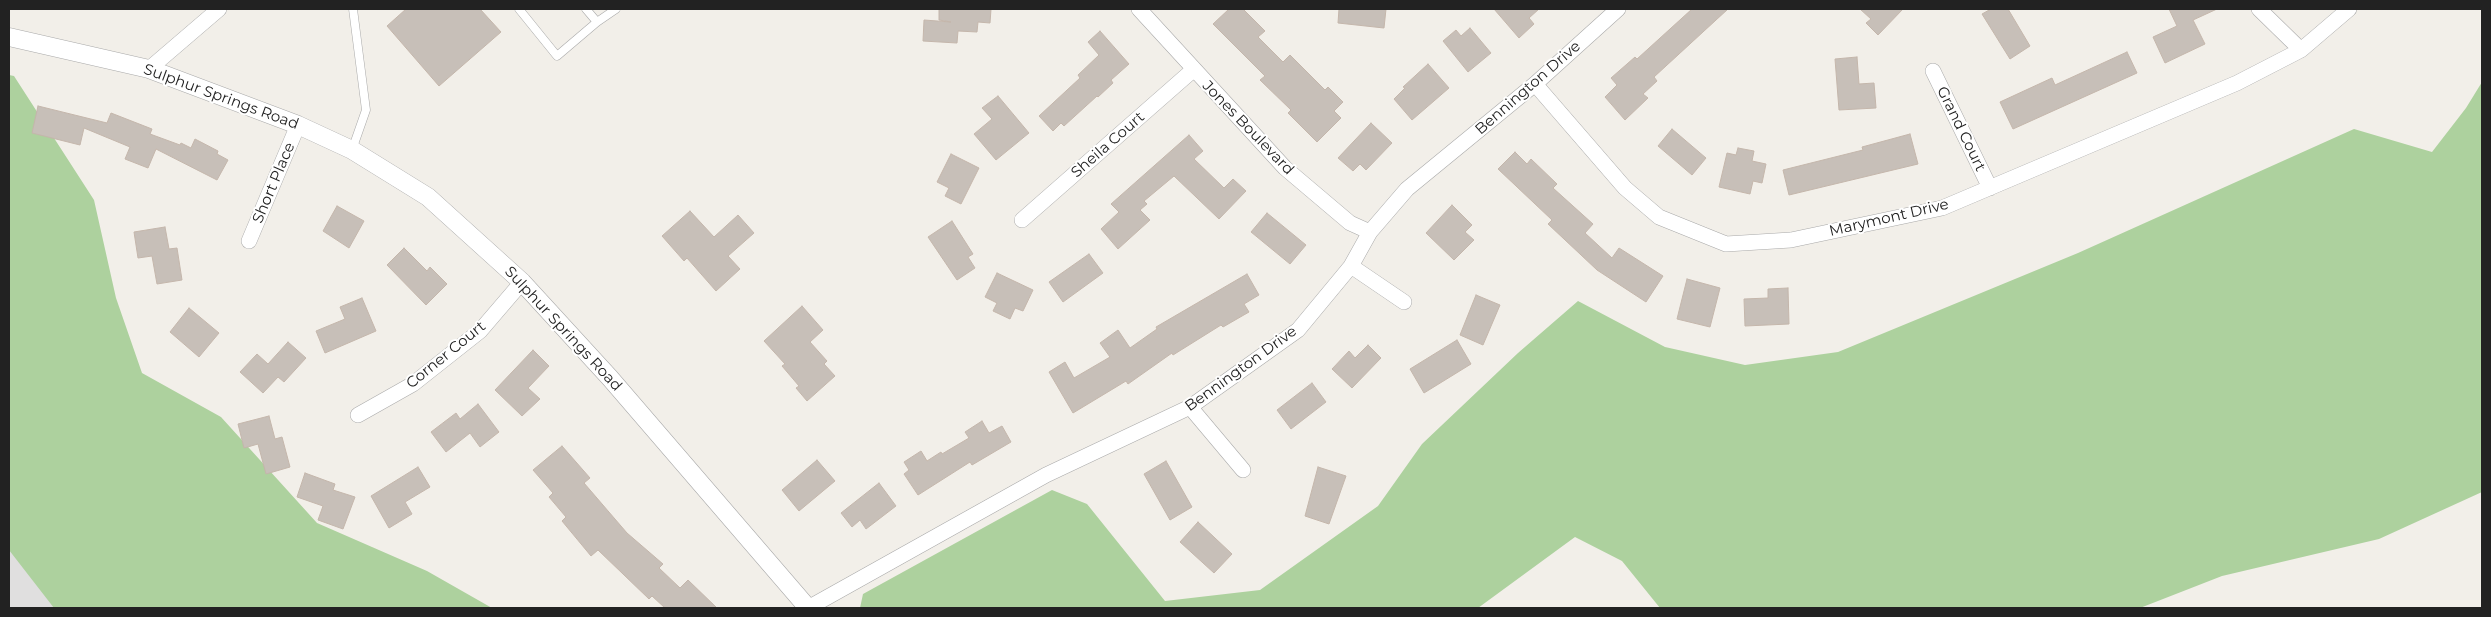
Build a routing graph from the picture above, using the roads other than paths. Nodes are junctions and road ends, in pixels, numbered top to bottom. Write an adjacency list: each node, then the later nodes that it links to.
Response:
1 (219, 9): 13 (street)
2 (353, 9): 18 (lane)
3 (518, 9): 10 (lane)
4 (586, 9): 10 (lane)
5 (616, 9): 10 (lane)
6 (1139, 9): 14 (street, Jones Boulevard)
7 (1618, 9): 16 (street, Bennington Drive)
8 (2259, 9): 12 (street)
9 (2349, 9): 12 (street, Marymont Drive)
10 (597, 22)
11 (9, 37): 13 (street, Sulphur Springs Road)
12 (2301, 50): 19 (street, Marymont Drive)
13 (149, 70): 17 (street, Sulphur Springs Road)
14 (1193, 70): 20 (street, Sheila Court); 21 (street, Jones Boulevard)
15 (1933, 71): 19 (street, Grand Court)
16 (1535, 84): 19 (street, Marymont Drive); 21 (street, Bennington Drive)
17 (298, 125): 18 (street, Sulphur Springs Road); 22 (street, Short Place)
18 (352, 150): 24 (street, Sulphur Springs Road)
19 (1990, 188)
20 (1022, 220)
21 (1370, 232): 23 (street, Bennington Drive)
22 (249, 241)
23 (1351, 266): 25 (street); 26 (street, Bennington Drive)
24 (522, 282): 27 (street, Corner Court); 29 (street, Sulphur Springs Road)
25 (1404, 302)
26 (1190, 407): 28 (street); 29 (street, Bennington Drive)
27 (358, 415)
28 (1243, 470)
29 (808, 608)

